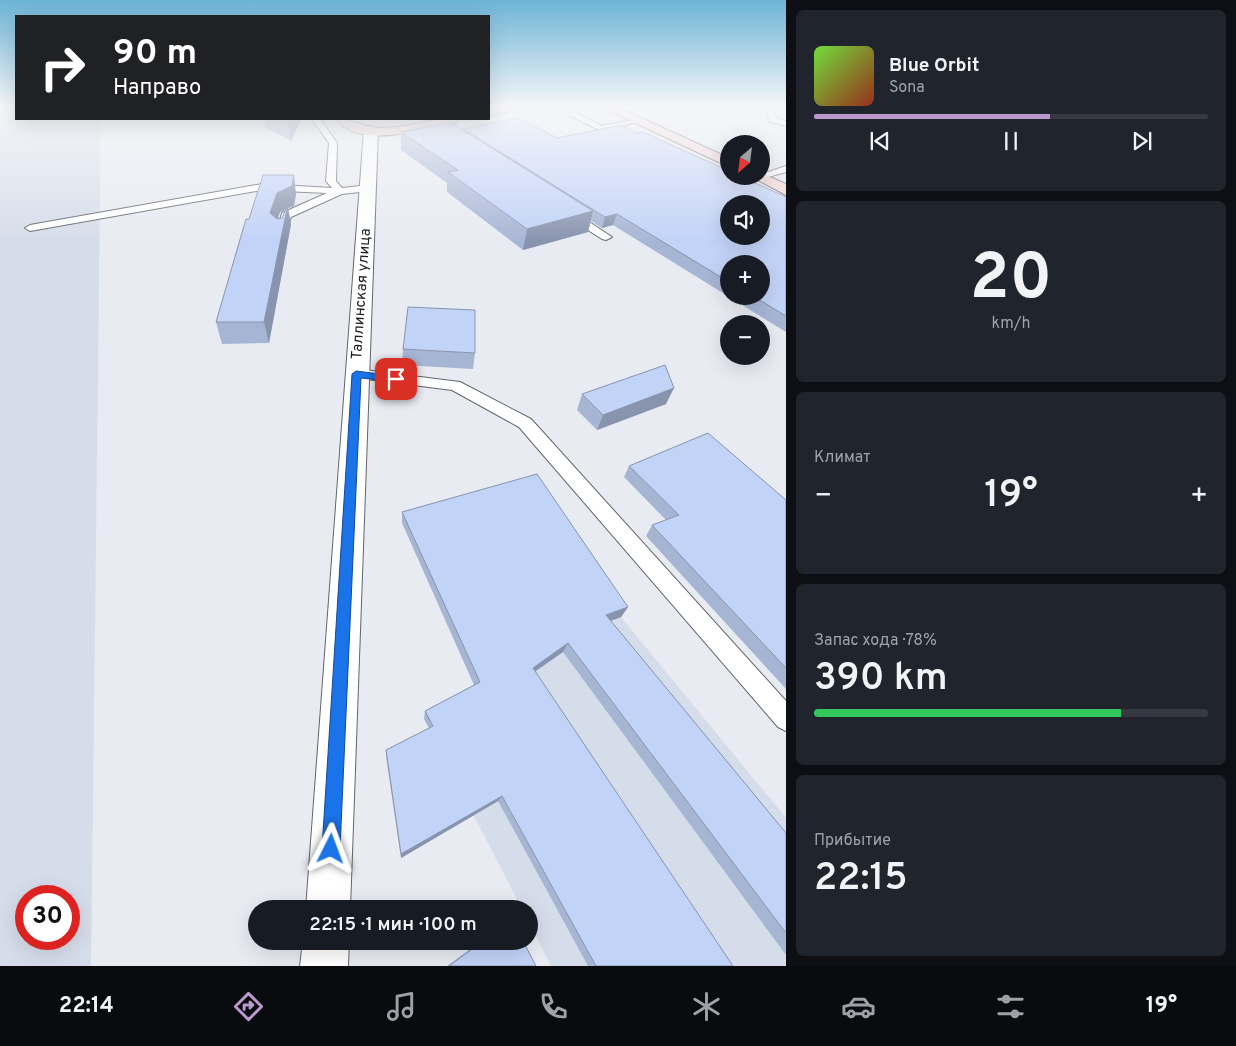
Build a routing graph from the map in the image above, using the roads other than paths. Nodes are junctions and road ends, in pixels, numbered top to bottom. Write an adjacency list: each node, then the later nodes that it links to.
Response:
1 (333, 151): 10 (lane)
2 (371, 151): 8 (street, Таллинская улица)
3 (703, 151): 4 (street)
4 (720, 159)
5 (786, 169): 6 (lane)
6 (770, 173)
7 (770, 182): 9 (street)
8 (369, 188): 10 (lane); 15 (street, Таллинская улица)
9 (786, 190)
10 (340, 191): 12 (lane); 13 (lane)
11 (565, 210): 14 (lane)
12 (30, 228)
13 (281, 234)
14 (606, 237)
15 (356, 374): 16 (lane); 17 (street, Таллинская улица)
16 (786, 719)
17 (328, 900)
18 (325, 950): 19 (street)
19 (324, 966)

